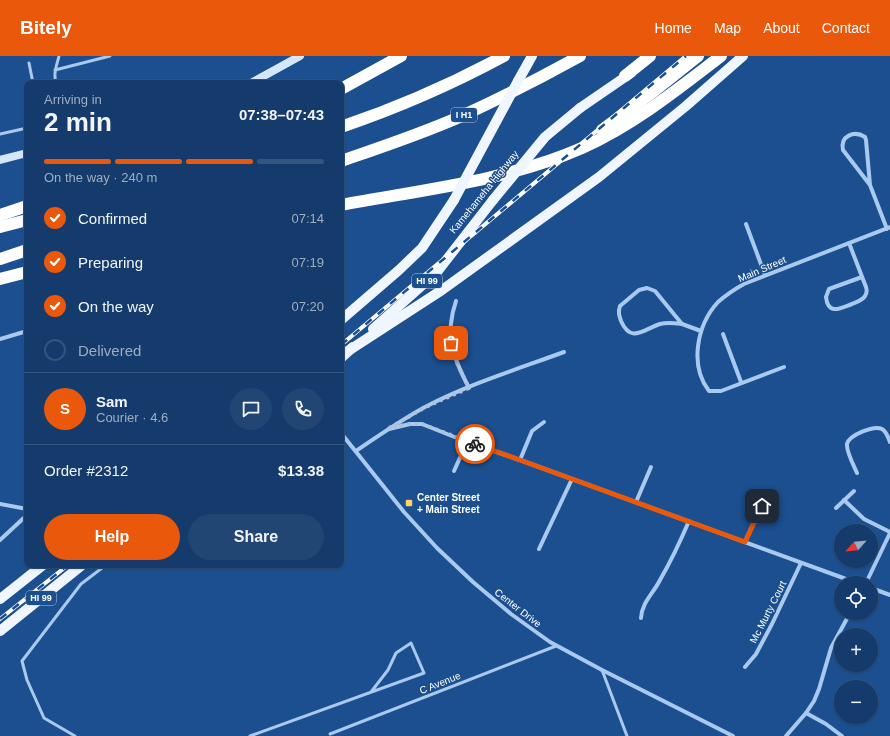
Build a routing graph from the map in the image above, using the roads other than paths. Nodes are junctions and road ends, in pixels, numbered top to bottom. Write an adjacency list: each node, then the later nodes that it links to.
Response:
1 (60, 56): 16 (lane)
2 (110, 56): 16 (lane)
3 (300, 56): 21 (street)
4 (396, 56): 17 (highway)
5 (401, 56): 17 (highway)
6 (504, 56): 24 (highway)
7 (527, 56): 22 (main road)
8 (532, 56): 22 (main road, Kamehameha Highway / HI 99)
9 (580, 56): 29 (highway, I H1)
10 (650, 56): 18 (highway)
11 (659, 56): 18 (main road, Kamehameha Highway / HI 99)
12 (698, 56): 30 (highway)
13 (721, 56): 30 (highway)
14 (744, 56): 54 (main road)
15 (29, 63): 19 (lane)
16 (55, 70): 20 (lane)
17 (370, 74): 23 (highway)
18 (625, 76): 54 (main road, Kamehameha Highway / HI 99, bridge)
19 (32, 80)
20 (55, 80)
21 (256, 80)
22 (518, 81): 47 (main road, Kamehameha Highway / HI 99, bridge)
23 (344, 87)
24 (344, 126)
25 (24, 129): 26 (lane)
26 (0, 134)
27 (24, 154): 28 (street)
28 (0, 160)
29 (344, 160)
30 (536, 165): 32 (highway)
31 (870, 185): 31 (street); 38 (street)
32 (344, 204)
33 (24, 207): 34 (highway)
34 (0, 215)
35 (24, 221): 37 (highway)
36 (746, 224): 43 (street)
37 (0, 227)
38 (888, 228): 39 (street, Main Street)
39 (850, 243): 43 (street, Main Street); 44 (street)
40 (24, 251): 41 (highway)
41 (0, 259)
42 (24, 273): 45 (highway)
43 (765, 275): 49 (street, Main Street)
44 (862, 277): 44 (street)
45 (0, 279)
46 (456, 301): 57 (street)
47 (345, 314)
48 (682, 324): 48 (street); 49 (street)
49 (701, 331): 56 (street, Main Street)
50 (24, 332): 52 (street)
51 (723, 334): 56 (street)
52 (0, 339)
53 (564, 352): 57 (street)
54 (345, 354)
55 (784, 367): 56 (street, Main Street)
56 (741, 382)
57 (469, 388): 59 (street)
58 (544, 422): 64 (street)
59 (389, 428): 61 (street); 63 (street)
60 (344, 437): 63 (street, Center Drive)
61 (467, 442): 64 (street); 66 (street)
62 (890, 442): 67 (street)
63 (356, 452): 94 (street, Center Drive)
64 (520, 460): 68 (street)
65 (651, 467): 71 (street)
66 (454, 471)
67 (857, 473)
68 (572, 479): 71 (street); 81 (street)
69 (854, 491): 70 (street)
70 (844, 500): 75 (street); 78 (street)
71 (636, 502): 77 (street)
72 (0, 504): 74 (street)
73 (762, 506): 80 (street)
74 (24, 508)
75 (836, 508)
76 (24, 518): 79 (street)
77 (689, 522): 80 (street); 91 (street)
78 (890, 533): 87 (street)
79 (0, 540)
80 (745, 542): 82 (street)
81 (539, 550)
82 (801, 563): 86 (street); 95 (street, Mc Murty Court)
83 (39, 568): 90 (main road, HI 99)
84 (78, 568): 93 (main road, HI 99)
85 (102, 568): 100 (lane)
86 (837, 576)
87 (869, 576)
88 (878, 591): 89 (street)
89 (890, 595)
90 (0, 599)
91 (641, 618)
92 (846, 620): 98 (street)
93 (0, 630)
94 (556, 646): 96 (street, Center Drive); 99 (lane, C Avenue)
95 (745, 667)
96 (602, 670): 102 (lane); 103 (street, Center Drive)
97 (371, 692): 97 (lane, C Avenue); 101 (lane, C Avenue)
98 (806, 713): 104 (street); 105 (street)
99 (330, 734)
100 (75, 736)
101 (250, 736)
102 (627, 736)
103 (733, 736)
104 (786, 736)
105 (842, 736)

